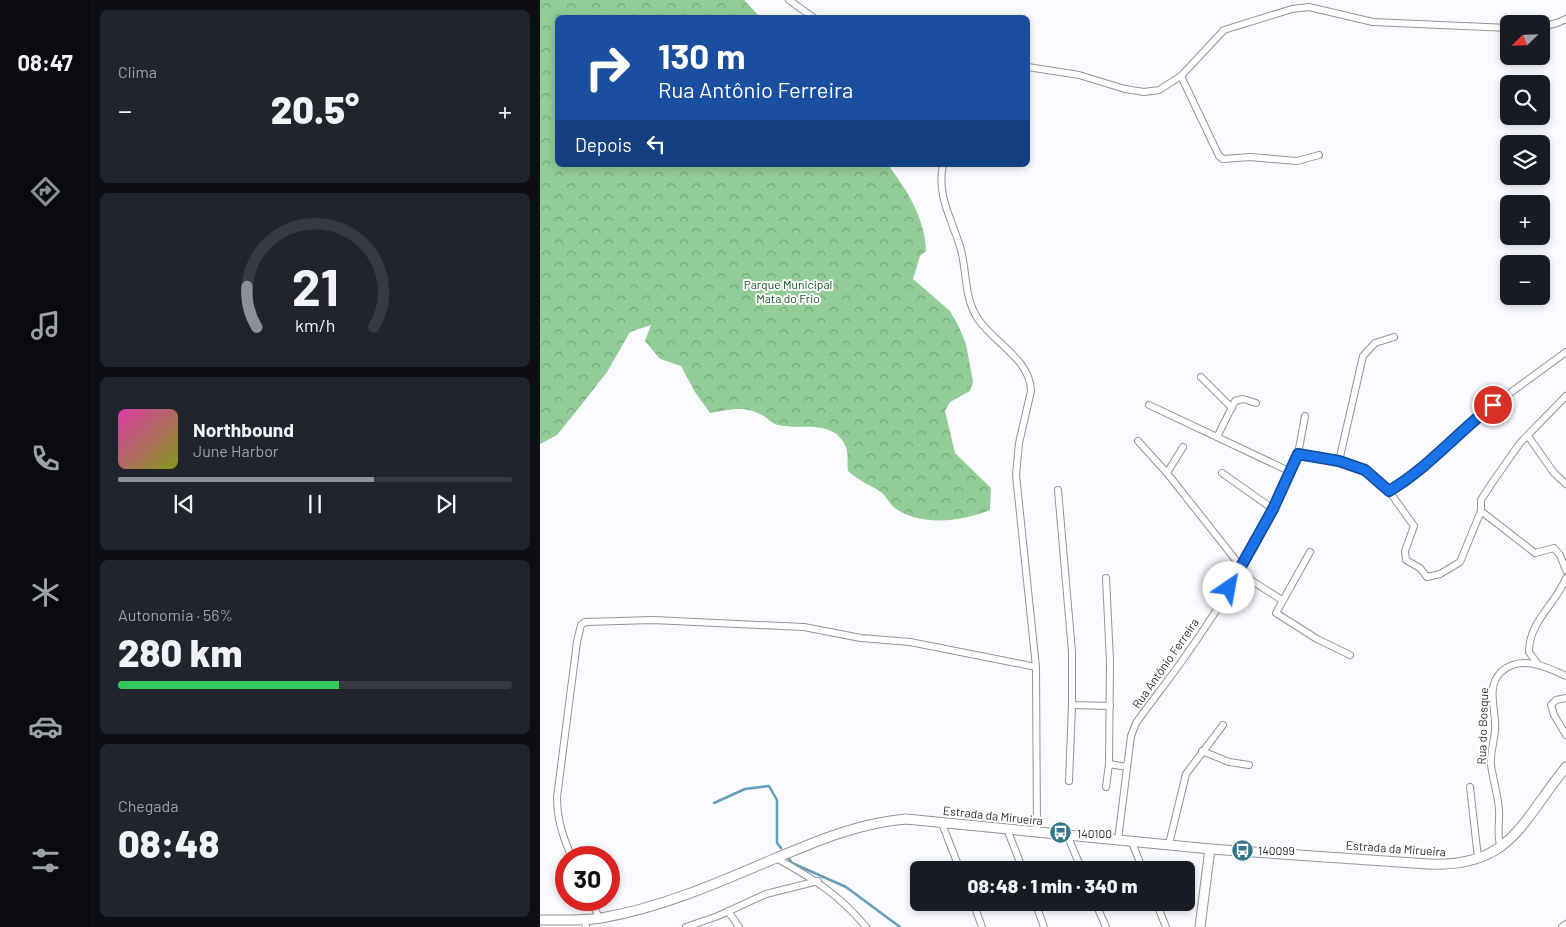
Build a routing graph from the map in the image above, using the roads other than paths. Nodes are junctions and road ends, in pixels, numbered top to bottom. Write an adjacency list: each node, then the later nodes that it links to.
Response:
1 (789, 0): 2 (street)
2 (810, 15)
3 (1566, 18): 4 (street)
4 (1550, 25)
5 (1500, 28): 7 (street)
6 (1030, 68): 7 (street)
7 (1182, 76): 8 (street)
8 (1319, 154)
9 (943, 167): 41 (street)
10 (1394, 337): 23 (street)
11 (1566, 352): 29 (street)
12 (1201, 377): 16 (street)
13 (1566, 396): 18 (street)
14 (1256, 403): 16 (street)
15 (1149, 405): 19 (street)
16 (1232, 408): 19 (street)
17 (1304, 416): 22 (street, Rua Antônio Ferreira)
18 (1528, 436): 27 (street); 31 (street)
19 (1217, 437): 24 (street)
20 (1138, 441): 25 (street)
21 (1183, 448): 25 (street)
22 (1298, 454): 23 (street); 24 (street, Rua Antônio Ferreira)
23 (1339, 461): 29 (street)
24 (1291, 472): 30 (street, Rua Antônio Ferreira)
25 (1167, 473): 34 (street)
26 (1222, 473): 30 (street)
27 (1566, 484)
28 (1058, 490): 44 (street)
29 (1389, 491): 31 (street)
30 (1273, 509): 34 (street, Rua Antônio Ferreira)
31 (1481, 510): 33 (street)
32 (1310, 552): 38 (street)
33 (1564, 560): 35 (street)
34 (1240, 570): 38 (street); 51 (street, Rua Antônio Ferreira)
35 (1566, 570)
36 (1106, 578): 45 (street)
37 (1566, 578): 40 (street)
38 (1282, 600): 39 (street)
39 (1350, 655)
40 (1537, 663): 42 (street); 64 (street, Rua do Bosque)
41 (1036, 667): 58 (street); 63 (street)
42 (1566, 676)
43 (1566, 698): 47 (street)
44 (1072, 705): 45 (street); 53 (street)
45 (1110, 706): 49 (street)
46 (1223, 725): 48 (street)
47 (1566, 735)
48 (1202, 751): 50 (street); 62 (street)
49 (1109, 764): 51 (street); 54 (street)
50 (1249, 765)
51 (1127, 767): 60 (street, Rua Antônio Ferreira)
52 (1566, 767): 64 (main road, Estrada da Mirueira)
53 (1069, 781)
54 (1106, 787)
55 (1470, 787): 67 (street)
56 (941, 821): 57 (main road, Estrada da Mirueira); 66 (main road, Estrada da Mirueira); 68 (street)
57 (1007, 830): 58 (main road, Estrada da Mirueira); 69 (street)
58 (1037, 832): 59 (main road, Estrada da Mirueira)
59 (1067, 835): 60 (main road, Estrada da Mirueira); 70 (street)
60 (1118, 840): 61 (main road, Estrada da Mirueira)
61 (1132, 840): 62 (main road, Estrada da Mirueira); 71 (street)
62 (1169, 844): 65 (main road, Estrada da Mirueira)
63 (567, 846)
64 (1502, 848): 67 (main road, Estrada da Mirueira)
65 (1210, 849): 67 (main road, Estrada da Mirueira); 91 (main road)
66 (776, 858): 72 (street); 79 (main road, Estrada da Mirueira)
67 (1478, 858)
68 (957, 861)
69 (1019, 861)
70 (1078, 861)
71 (1140, 861)
72 (818, 881): 74 (street); 86 (street)
73 (596, 911): 79 (street)
74 (728, 911): 82 (street); 85 (street)
75 (976, 911): 87 (street)
76 (1038, 911): 88 (street)
77 (1100, 911): 89 (street)
78 (1160, 911): 90 (street)
79 (599, 918): 81 (main road, Estrada da Mirueira)
80 (540, 920): 81 (main road, Estrada da Mirueira)
81 (585, 923)
82 (704, 924): 84 (street)
83 (1566, 924): 92 (street)
84 (686, 927)
85 (740, 927)
86 (866, 927)
87 (982, 927)
88 (1044, 927)
89 (1106, 927)
90 (1166, 927)
91 (1200, 927)
92 (1562, 927)

